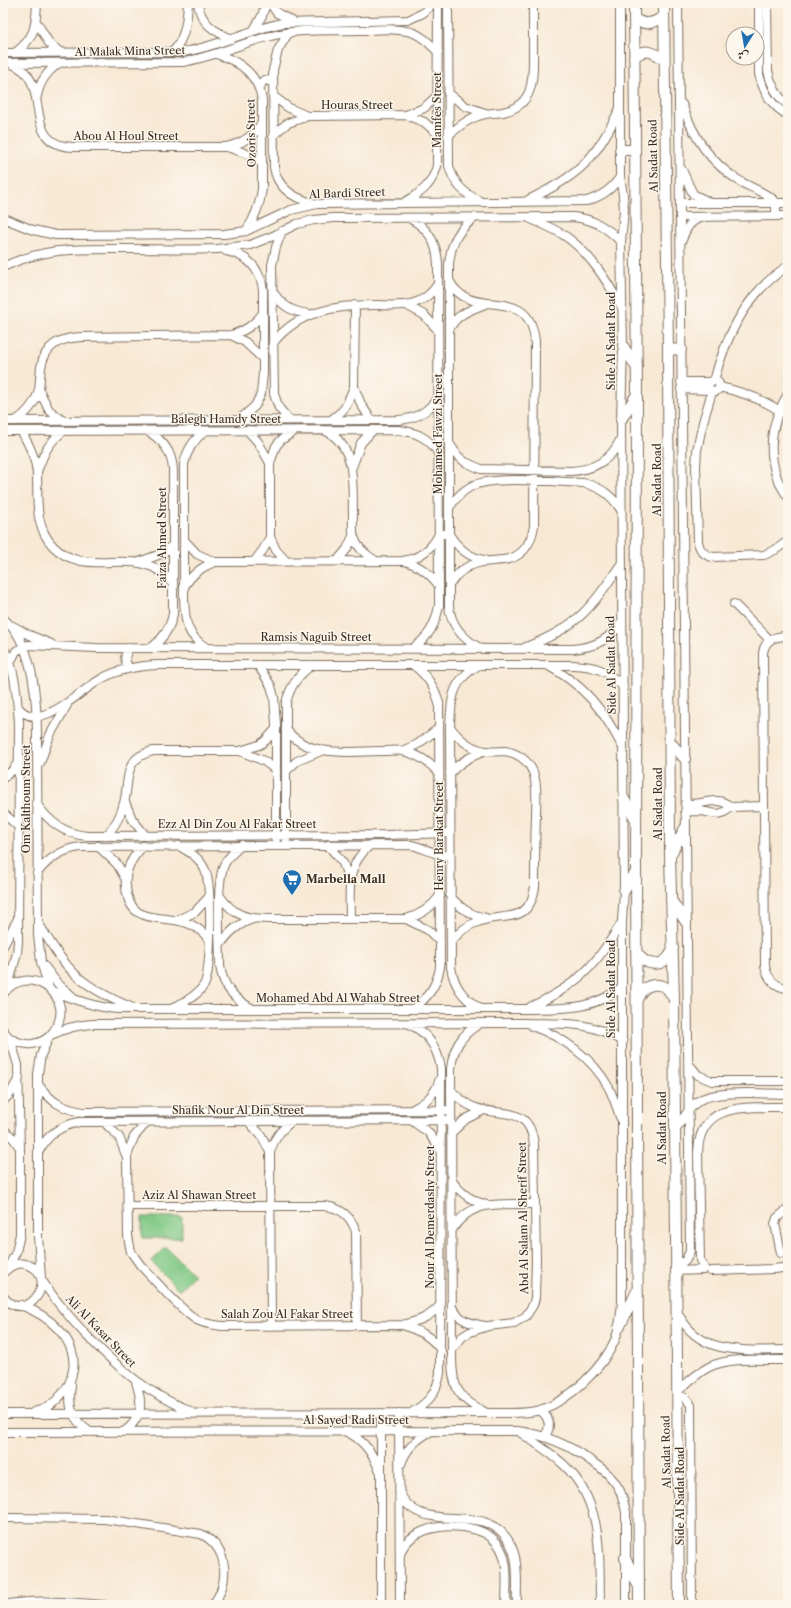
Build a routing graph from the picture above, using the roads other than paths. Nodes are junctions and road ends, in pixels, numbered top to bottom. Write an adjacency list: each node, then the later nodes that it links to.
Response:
1 (37, 3): 20 (street)
2 (188, 3): 25 (street)
3 (198, 3): 24 (street)
4 (266, 3): 22 (street)
5 (270, 3): 19 (street)
6 (433, 3): 18 (street, Al Malak Mina Street)
7 (438, 3): 26 (street, Mamfes Street)
8 (448, 3): 37 (street, Mamfes Street)
9 (533, 3): 44 (street)
10 (620, 3): 43 (street, Side Al Sadat Road)
11 (634, 3): 17 (main road, Al Sadat Road)
12 (664, 3): 16 (main road, Al Sadat Road)
13 (678, 3): 41 (street)
14 (759, 3): 45 (street)
15 (767, 3): 42 (street)
16 (664, 16): 17 (main road); 32 (main road, Al Sadat Road)
17 (634, 18): 31 (main road, Al Sadat Road)
18 (391, 21): 19 (street, Al Malak Mina Street); 21 (street)
19 (293, 22): 22 (street, Al Malak Mina Street)
20 (37, 23): 28 (street); 29 (street)
21 (391, 30): 23 (street, Al Malak Mina Street); 26 (street, Al Malak Mina Street)
22 (253, 31): 24 (street, Al Malak Mina Street)
23 (289, 32): 30 (street, Al Malak Mina Street); 35 (street, Ozoris Street)
24 (232, 39): 25 (street, Al Malak Mina Street)
25 (173, 52): 29 (street, Al Malak Mina Street)
26 (438, 52): 38 (street, Mamfes Street)
27 (3, 53): 28 (street, Al Malak Mina Street)
28 (16, 53): 29 (street, Al Malak Mina Street)
29 (61, 53)
30 (216, 54): 34 (street, Al Malak Mina Street); 36 (street, Ozoris Street)
31 (634, 58): 32 (main road); 54 (main road, Al Sadat Road)
32 (664, 60): 106 (main road, Al Sadat Road)
33 (6, 63): 34 (street, Al Malak Mina Street); 40 (street, Abou Al Houl Street)
34 (59, 63): 40 (street, Abou Al Houl Street)
35 (273, 82): 36 (street); 39 (street, Ozoris Street)
36 (260, 88): 48 (street, Ozoris Street)
37 (448, 93): 44 (street); 51 (street, Mamfes Street)
38 (438, 95): 47 (street, Houras Street); 49 (street, Mamfes Street)
39 (273, 96): 46 (street, Houras Street); 50 (street, Ozoris Street)
40 (37, 97): 52 (street, Abou Al Houl Street)
41 (679, 98): 56 (street); 67 (street)
42 (788, 105)
43 (620, 108): 53 (street, Side Al Sadat Road); 63 (street)
44 (486, 114): 51 (street)
45 (788, 115)
46 (308, 116): 47 (street, Houras Street); 50 (street, Houras Street)
47 (406, 116): 49 (street, Houras Street)
48 (262, 123): 52 (street, Abou Al Houl Street); 55 (street, Ozoris Street)
49 (438, 134): 60 (street, Mamfes Street)
50 (273, 136): 57 (street, Ozoris Street)
51 (448, 136): 61 (street, Mamfes Street)
52 (226, 147): 55 (street, Abou Al Houl Street)
53 (620, 150): 54 (main road); 58 (street, Side Al Sadat Road)
54 (635, 150): 111 (main road, Al Sadat Road)
55 (262, 163): 59 (street, Ozoris Street)
56 (680, 165): 65 (street); 66 (street)
57 (275, 174): 59 (street); 69 (street, Ozoris Street)
58 (620, 177): 63 (street, Al Bardi Street); 83 (street, Side Al Sadat Road)
59 (262, 178): 80 (street, Ozoris Street)
60 (405, 202): 61 (street, Al Bardi Street); 64 (street, Al Bardi Street)
61 (482, 202): 62 (street, Al Bardi Street)
62 (511, 202): 63 (street, Al Bardi Street); 73 (street)
63 (525, 202)
64 (354, 203): 69 (street, Al Bardi Street); 78 (street)
65 (680, 203): 66 (street); 75 (street)
66 (709, 203): 67 (street)
67 (776, 203): 68 (street); 70 (street)
68 (788, 203)
69 (317, 204): 80 (street, Al Bardi Street)
70 (776, 216): 71 (street); 76 (street)
71 (788, 216)
72 (477, 217): 73 (street); 79 (street); 88 (street, Mohamed Fawzi Street)
73 (511, 217): 74 (street)
74 (527, 217): 83 (street); 98 (street)
75 (680, 217): 76 (street); 84 (street)
76 (703, 217): 84 (street)
77 (3, 218): 82 (street, Al Bardi Street)
78 (354, 218): 79 (street); 81 (street)
79 (409, 218): 87 (street, Mohamed Fawzi Street)
80 (246, 231): 82 (street, Al Bardi Street)
81 (282, 232): 86 (street); 94 (street)
82 (167, 235): 85 (street)
83 (621, 242): 98 (street, Side Al Sadat Road)
84 (680, 245): 107 (street)
85 (167, 249): 86 (street); 90 (street)
86 (218, 250): 93 (street)
87 (438, 264): 88 (street); 92 (street, Mohamed Fawzi Street)
88 (449, 264): 91 (street, Mohamed Fawzi Street)
89 (788, 266): 115 (street)
90 (3, 267)
91 (448, 280): 95 (street); 102 (street, Mohamed Fawzi Street)
92 (438, 284): 97 (street); 101 (street, Mohamed Fawzi Street)
93 (263, 289): 94 (street); 99 (street)
94 (273, 291): 100 (street); 104 (street)
95 (485, 304): 102 (street); 153 (street)
96 (355, 305): 97 (street); 100 (street); 116 (street)
97 (406, 305): 101 (street)
98 (622, 308): 105 (street, Side Al Sadat Road)
99 (263, 314): 103 (street); 108 (street)
100 (310, 314): 104 (street)
101 (438, 330): 109 (street, Mohamed Fawzi Street)
102 (448, 331): 110 (street, Mohamed Fawzi Street)
103 (231, 335): 108 (street); 117 (street)
104 (273, 343): 113 (street)
105 (623, 346): 111 (main road); 129 (street, Side Al Sadat Road)
106 (668, 350): 107 (main road); 214 (main road, Al Sadat Road)
107 (681, 350): 114 (street)
108 (263, 359): 112 (street)
109 (438, 368): 110 (street); 120 (street, Mohamed Fawzi Street)
110 (449, 368): 147 (street, Mohamed Fawzi Street)
111 (637, 368): 118 (main road, Al Sadat Road)
112 (263, 373): 113 (street); 123 (street)
113 (273, 374): 124 (street)
114 (681, 386): 115 (street); 220 (street)
115 (713, 386): 121 (street); 164 (street)
116 (354, 387): 126 (street); 127 (street)
117 (39, 390): 131 (street); 132 (street)
118 (637, 394): 129 (main road); 237 (main road, Al Sadat Road)
119 (788, 394): 121 (street)
120 (438, 396): 128 (street, Balegh Hamdy Street); 148 (street, Mohamed Fawzi Street)
121 (779, 410): 122 (street); 156 (street)
122 (788, 417)
123 (239, 420): 124 (street, Balegh Hamdy Street); 133 (street, Balegh Hamdy Street)
124 (289, 420): 125 (street, Balegh Hamdy Street)
125 (314, 420): 126 (street, Balegh Hamdy Street); 136 (street)
126 (331, 420): 127 (street, Balegh Hamdy Street)
127 (371, 420): 128 (street, Balegh Hamdy Street)
128 (398, 420): 139 (street)
129 (621, 420): 146 (street, Side Al Sadat Road)
130 (3, 421): 131 (street, Balegh Hamdy Street)
131 (14, 421): 132 (street, Balegh Hamdy Street)
132 (63, 421): 133 (street, Balegh Hamdy Street)
133 (125, 421): 143 (street)
134 (247, 430): 135 (street, Balegh Hamdy Street); 145 (street, Balegh Hamdy Street); 150 (street)
135 (296, 430): 136 (street, Balegh Hamdy Street); 150 (street)
136 (312, 430): 137 (street, Balegh Hamdy Street)
137 (325, 430): 138 (street, Balegh Hamdy Street); 152 (street)
138 (373, 430): 139 (street, Balegh Hamdy Street); 152 (street)
139 (398, 430): 148 (street, Balegh Hamdy Street)
140 (3, 431): 141 (street, Balegh Hamdy Street)
141 (21, 431): 142 (street, Balegh Hamdy Street); 154 (street)
142 (64, 431): 143 (street, Balegh Hamdy Street); 154 (street)
143 (125, 431): 144 (street, Balegh Hamdy Street)
144 (146, 431): 145 (street, Balegh Hamdy Street); 149 (street, Faiza Ahmed Street)
145 (205, 431): 151 (street, Faiza Ahmed Street)
146 (621, 437): 153 (street); 158 (street, Side Al Sadat Road)
147 (449, 441): 153 (street); 157 (street, Mohamed Fawzi Street)
148 (439, 454): 159 (street, Mohamed Fawzi Street)
149 (172, 463): 151 (street); 165 (street, Faiza Ahmed Street)
150 (270, 463): 162 (street)
151 (184, 464): 163 (street, Faiza Ahmed Street)
152 (352, 467): 161 (street)
153 (534, 470): 155 (street)
154 (37, 473): 171 (street)
155 (534, 481): 157 (street); 158 (street); 170 (street)
156 (788, 497)
157 (449, 508): 160 (street, Mohamed Fawzi Street)
158 (621, 510): 174 (street, Side Al Sadat Road)
159 (439, 534): 160 (street); 169 (street); 176 (street, Mohamed Fawzi Street)
160 (449, 534): 170 (street); 177 (street, Mohamed Fawzi Street)
161 (353, 536): 167 (street); 168 (street)
162 (270, 537): 166 (street); 173 (street)
163 (184, 540): 172 (street); 178 (street, Faiza Ahmed Street)
164 (788, 541)
165 (173, 545): 171 (street); 175 (street, Faiza Ahmed Street)
166 (286, 561): 167 (street); 173 (street)
167 (337, 561): 168 (street)
168 (376, 561): 169 (street)
169 (403, 561): 176 (street)
170 (489, 561): 177 (street)
171 (137, 562): 175 (street)
172 (215, 562): 173 (street); 178 (street)
173 (254, 562)
174 (621, 564): 185 (street, Side Al Sadat Road); 196 (street)
175 (174, 586): 179 (street, Faiza Ahmed Street)
176 (439, 586): 182 (street, Mohamed Fawzi Street)
177 (449, 586): 183 (street, Mohamed Fawzi Street)
178 (184, 587): 180 (street, Faiza Ahmed Street)
179 (174, 597): 180 (street); 192 (street, Faiza Ahmed Street)
180 (184, 597): 193 (street, Faiza Ahmed Street)
181 (734, 604): 187 (street)
182 (439, 605): 183 (street); 194 (street, Mohamed Fawzi Street)
183 (449, 606): 195 (street, Mohamed Fawzi Street)
184 (4, 619): 188 (street, Om Kalthoum Street); 190 (street)
185 (621, 623): 197 (street, Ramsis Naguib Street); 206 (street, Side Al Sadat Road)
186 (788, 636): 187 (street)
187 (770, 640): 232 (street)
188 (23, 646): 190 (street, Ramsis Naguib Street); 198 (street); 209 (street, Om Kalthoum Street)
189 (3, 647): 198 (street, Om Kalthoum Street)
190 (70, 648): 191 (street, Ramsis Naguib Street)
191 (129, 648): 192 (street, Ramsis Naguib Street); 205 (street)
192 (151, 648): 193 (street, Ramsis Naguib Street)
193 (208, 648): 194 (street, Ramsis Naguib Street)
194 (413, 648): 195 (street, Ramsis Naguib Street)
195 (481, 648): 196 (street, Ramsis Naguib Street)
196 (522, 649): 197 (street, Ramsis Naguib Street)
197 (573, 649): 204 (street)
198 (10, 663): 208 (street, Om Kalthoum Street)
199 (258, 665): 200 (street); 205 (street); 212 (street)
200 (312, 665): 201 (street); 213 (street)
201 (413, 665): 202 (street); 211 (street, Henry Barakat Street)
202 (479, 665): 203 (street); 210 (street, Henry Barakat Street)
203 (547, 665): 204 (street); 215 (street)
204 (573, 665): 206 (street)
205 (130, 668): 207 (street)
206 (623, 687): 215 (street, Side Al Sadat Road)
207 (70, 700): 209 (street); 224 (street)
208 (18, 707): 209 (street); 221 (street, Om Kalthoum Street)
209 (37, 716): 224 (street, Om Kalthoum Street)
210 (450, 726): 219 (street); 226 (street, Henry Barakat Street)
211 (439, 728): 218 (street); 225 (street, Henry Barakat Street)
212 (276, 729): 216 (street); 222 (street)
213 (286, 730): 217 (street); 223 (street)
214 (671, 743): 220 (main road); 258 (main road, Al Sadat Road)
215 (623, 748): 228 (street, Side Al Sadat Road)
216 (240, 751): 222 (street); 229 (street)
217 (321, 751): 218 (street); 223 (street)
218 (402, 751): 225 (street)
219 (486, 751): 226 (street); 273 (street)
220 (685, 759): 234 (street)
221 (19, 761): 227 (street); 238 (street, Om Kalthoum Street)
222 (276, 770): 244 (street)
223 (286, 771): 245 (street)
224 (37, 773): 231 (street, Om Kalthoum Street)
225 (440, 773): 240 (street, Henry Barakat Street)
226 (450, 773): 241 (street, Henry Barakat Street)
227 (3, 778)
228 (624, 799): 237 (main road); 263 (street, Side Al Sadat Road)
229 (125, 802): 243 (street); 246 (street)
230 (706, 802): 233 (street); 234 (street); 235 (street)
231 (36, 803): 246 (street, Ezz Al Din Zou Al Fakar Street); 260 (street, Om Kalthoum Street)
232 (764, 806): 233 (street); 289 (street)
233 (731, 807): 235 (street)
234 (685, 808): 235 (street); 239 (street)
235 (706, 812)
236 (3, 813): 238 (street)
237 (636, 820): 259 (main road, Al Sadat Road)
238 (19, 827): 269 (street, Om Kalthoum Street)
239 (686, 828): 258 (main road); 277 (street)
240 (440, 833): 241 (street, Ezz Al Din Zou Al Fakar Street); 242 (street, Ezz Al Din Zou Al Fakar Street); 256 (street, Henry Barakat Street)
241 (450, 833): 257 (street, Henry Barakat Street)
242 (385, 834): 245 (street, Ezz Al Din Zou Al Fakar Street); 247 (street)
243 (145, 835): 244 (street, Ezz Al Din Zou Al Fakar Street); 246 (street, Ezz Al Din Zou Al Fakar Street)
244 (276, 835): 245 (street, Ezz Al Din Zou Al Fakar Street); 249 (street)
245 (286, 835): 250 (street)
246 (106, 836)
247 (384, 844): 252 (street, Ezz Al Din Zou Al Fakar Street); 256 (street, Ezz Al Din Zou Al Fakar Street)
248 (242, 845): 249 (street, Ezz Al Din Zou Al Fakar Street); 255 (street, Ezz Al Din Zou Al Fakar Street); 265 (street)
249 (276, 845): 250 (street, Ezz Al Din Zou Al Fakar Street)
250 (286, 845): 251 (street, Ezz Al Din Zou Al Fakar Street)
251 (328, 845): 252 (street, Ezz Al Din Zou Al Fakar Street); 262 (street)
252 (370, 845): 262 (street)
253 (98, 846): 254 (street, Ezz Al Din Zou Al Fakar Street); 260 (street, Ezz Al Din Zou Al Fakar Street); 261 (street)
254 (142, 846): 255 (street, Ezz Al Din Zou Al Fakar Street); 261 (street)
255 (178, 846): 264 (street)
256 (440, 854): 257 (street, Ezz Al Din Zou Al Fakar Street); 266 (street, Henry Barakat Street)
257 (450, 854): 267 (street, Henry Barakat Street)
258 (670, 856): 268 (main road, Al Sadat Road)
259 (636, 872): 263 (main road); 284 (main road, Al Sadat Road)
260 (37, 873): 274 (street, Om Kalthoum Street)
261 (125, 878): 275 (street)
262 (349, 880): 271 (street)
263 (624, 891): 276 (street, Side Al Sadat Road)
264 (209, 896): 275 (street); 278 (street)
265 (220, 896): 270 (street); 281 (street)
266 (440, 896): 272 (street); 279 (street, Henry Barakat Street)
267 (450, 896): 273 (street); 280 (street, Henry Barakat Street)
268 (671, 900): 277 (main road); 283 (main road, Al Sadat Road)
269 (20, 917): 282 (street); 286 (street, Om Kalthoum Street)
270 (253, 919): 271 (street); 281 (street)
271 (350, 919): 272 (street)
272 (406, 919): 279 (street)
273 (488, 919): 280 (street)
274 (38, 921): 285 (street, Om Kalthoum Street); 300 (street)
275 (176, 921): 278 (street)
276 (622, 921): 288 (street, Side Al Sadat Road); 299 (street)
277 (686, 922): 310 (street)
278 (209, 939): 301 (street)
279 (440, 942): 297 (street, Henry Barakat Street)
280 (451, 942): 298 (street, Henry Barakat Street)
281 (220, 944): 295 (street)
282 (3, 946)
283 (673, 948): 284 (main road); 292 (main road, Al Sadat Road)
284 (636, 951): 294 (main road, Al Sadat Road)
285 (41, 962): 290 (street, Om Kalthoum Street); 293 (street)
286 (14, 963): 287 (street); 291 (street, Om Kalthoum Street)
287 (3, 981)
288 (622, 988): 302 (street, Mohamed Abd Al Wahab Street); 309 (street, Side Al Sadat Road)
289 (788, 988)
290 (50, 989): 291 (street, Mohamed Abd Al Wahab Street); 293 (street, Mohamed Abd Al Wahab Street); 308 (street, Om Kalthoum Street)
291 (5, 992)
292 (674, 999): 294 (main road); 337 (main road, Al Sadat Road)
293 (78, 1000): 300 (street, Mohamed Abd Al Wahab Street)
294 (637, 1000): 357 (main road, Al Sadat Road)
295 (254, 1009): 296 (street, Mohamed Abd Al Wahab Street); 301 (street, Mohamed Abd Al Wahab Street)
296 (350, 1009): 297 (street, Mohamed Abd Al Wahab Street); 303 (street)
297 (414, 1009): 298 (street, Mohamed Abd Al Wahab Street)
298 (480, 1009): 299 (street, Mohamed Abd Al Wahab Street)
299 (526, 1009): 302 (street, Mohamed Abd Al Wahab Street)
300 (138, 1010): 301 (street, Mohamed Abd Al Wahab Street)
301 (170, 1010)
302 (573, 1016): 306 (street, Mohamed Abd Al Wahab Street); 309 (street, Mohamed Abd Al Wahab Street)
303 (350, 1023): 304 (street, Mohamed Abd Al Wahab Street); 308 (street, Mohamed Abd Al Wahab Street)
304 (406, 1023): 305 (street, Mohamed Abd Al Wahab Street); 311 (street, Nour Al Demerdashy Street)
305 (480, 1023): 306 (street, Mohamed Abd Al Wahab Street); 316 (street, Nour Al Demerdashy Street)
306 (525, 1023): 335 (street)
307 (4, 1032): 308 (street, Mohamed Abd Al Wahab Street); 312 (street)
308 (50, 1036): 315 (street, Om Kalthoum Street)
309 (622, 1042): 335 (street, Side Al Sadat Road)
310 (688, 1063): 314 (street); 326 (street)
311 (440, 1074): 321 (street); 322 (street, Nour Al Demerdashy Street)
312 (20, 1076): 319 (street); 339 (street)
313 (788, 1081): 314 (street)
314 (724, 1082): 317 (street)
315 (38, 1084): 325 (street, Shafik Nour Al Din Street); 342 (street, Om Kalthoum Street)
316 (451, 1090): 323 (street, Nour Al Demerdashy Street); 324 (street, Abd Al Salam Al Sherif Street)
317 (725, 1094): 318 (street); 326 (street)
318 (788, 1094)
319 (3, 1101)
320 (788, 1107): 354 (street)
321 (411, 1110): 322 (street, Shafik Nour Al Din Street); 325 (street, Shafik Nour Al Din Street)
322 (440, 1110): 323 (street, Shafik Nour Al Din Street); 328 (street, Nour Al Demerdashy Street)
323 (451, 1110): 329 (street, Nour Al Demerdashy Street)
324 (484, 1110): 338 (street); 345 (street, Abd Al Salam Al Sherif Street)
325 (223, 1111): 330 (street)
326 (688, 1112): 337 (street); 353 (street)
327 (411, 1120): 328 (street, Shafik Nour Al Din Street); 332 (street, Shafik Nour Al Din Street); 340 (street)
328 (440, 1120): 329 (street, Shafik Nour Al Din Street); 340 (street, Nour Al Demerdashy Street)
329 (451, 1120): 338 (street, Nour Al Demerdashy Street)
330 (223, 1121): 331 (street, Shafik Nour Al Din Street); 334 (street, Shafik Nour Al Din Street)
331 (248, 1121): 332 (street, Shafik Nour Al Din Street); 341 (street)
332 (292, 1121): 341 (street)
333 (104, 1122): 334 (street, Shafik Nour Al Din Street); 342 (street, Shafik Nour Al Din Street); 343 (street, Salah Zou Al Fakar Street)
334 (147, 1122): 343 (street, Salah Zou Al Fakar Street)
335 (623, 1122): 370 (street, Side Al Sadat Road)
336 (3, 1130): 339 (street)
337 (674, 1131): 353 (main road, Al Sadat Road)
338 (451, 1133): 344 (street, Nour Al Demerdashy Street)
339 (20, 1148): 355 (street)
340 (441, 1150): 360 (street, Nour Al Demerdashy Street)
341 (270, 1152): 348 (street)
342 (38, 1153): 356 (street, Om Kalthoum Street)
343 (127, 1156): 347 (street, Salah Zou Al Fakar Street)
344 (452, 1181): 346 (street); 350 (street, Nour Al Demerdashy Street)
345 (535, 1204): 346 (street); 369 (street, Abd Al Salam Al Sherif Street)
346 (488, 1205): 350 (street)
347 (127, 1206): 348 (street, Aziz Al Shawan Street); 368 (street, Salah Zou Al Fakar Street)
348 (270, 1206): 366 (street, Aziz Al Shawan Street); 368 (street)
349 (788, 1209): 351 (street)
350 (452, 1231): 362 (street, Nour Al Demerdashy Street)
351 (781, 1253)
352 (788, 1267): 354 (street)
353 (675, 1270): 354 (street); 363 (main road, Al Sadat Road)
354 (706, 1270)
355 (4, 1272): 356 (street)
356 (41, 1279): 361 (street); 378 (street, Ali Al Kasar Street)
357 (639, 1288): 370 (main road); 405 (main road, Al Sadat Road)
358 (3, 1296): 361 (street)
359 (3, 1304): 361 (street)
360 (441, 1304): 364 (street, Nour Al Demerdashy Street); 367 (street, Salah Zou Al Fakar Street)
361 (18, 1305): 377 (street)
362 (452, 1307): 365 (street, Nour Al Demerdashy Street); 369 (street, Abd Al Salam Al Sherif Street)
363 (676, 1309): 371 (street); 379 (main road, Al Sadat Road)
364 (441, 1322): 365 (street); 373 (street, Nour Al Demerdashy Street)
365 (452, 1322): 374 (street, Nour Al Demerdashy Street)
366 (357, 1325): 367 (street, Salah Zou Al Fakar Street); 368 (street, Salah Zou Al Fakar Street)
367 (402, 1325): 373 (street, Salah Zou Al Fakar Street)
368 (271, 1326)
369 (488, 1326): 374 (street, Abd Al Salam Al Sherif Street)
370 (619, 1328): 380 (street, Al Sayed Radi Street)
371 (732, 1350): 372 (street); 376 (street)
372 (788, 1350)
373 (441, 1355): 374 (street); 385 (street, Nour Al Demerdashy Street)
374 (452, 1355): 386 (street, Nour Al Demerdashy Street)
375 (788, 1360): 376 (street)
376 (732, 1361): 379 (street)
377 (71, 1380): 388 (street); 389 (street)
378 (136, 1382): 381 (street); 382 (street, Ali Al Kasar Street)
379 (677, 1393): 416 (main road, Al Sadat Road); 417 (street, Side Al Sadat Road)
380 (540, 1410): 386 (street, Al Sayed Radi Street); 398 (street)
381 (139, 1413): 382 (street, Al Sayed Radi Street); 389 (street, Al Sayed Radi Street); 395 (street)
382 (194, 1413): 383 (street, Al Sayed Radi Street)
383 (381, 1413): 384 (street, Al Sayed Radi Street); 390 (street)
384 (399, 1413): 385 (street, Al Sayed Radi Street); 391 (street)
385 (410, 1413): 386 (street, Al Sayed Radi Street)
386 (487, 1413)
387 (3, 1414): 388 (street, Al Sayed Radi Street)
388 (26, 1414): 389 (street, Al Sayed Radi Street)
389 (73, 1414): 394 (street)
390 (381, 1431): 391 (street, Al Sayed Radi Street); 396 (street, Al Sayed Radi Street); 399 (street)
391 (399, 1431): 397 (street, Al Sayed Radi Street); 400 (street)
392 (518, 1431): 397 (street, Al Sayed Radi Street); 398 (street, Al Sayed Radi Street); 413 (street)
393 (3, 1432): 394 (street, Al Sayed Radi Street)
394 (90, 1432): 395 (street, Al Sayed Radi Street)
395 (124, 1432): 396 (street, Al Sayed Radi Street)
396 (346, 1432): 399 (street)
397 (431, 1432): 400 (street)
398 (545, 1436): 403 (street, Al Sayed Radi Street)
399 (381, 1472): 409 (street)
400 (399, 1473): 401 (street)
401 (399, 1491): 404 (street); 412 (street)
402 (3, 1518): 408 (street)
403 (625, 1558): 405 (main road); 414 (street)
404 (399, 1560): 410 (street); 411 (street)
405 (639, 1587): 415 (main road, Al Sadat Road)
406 (3, 1605): 407 (street)
407 (104, 1605)
408 (213, 1605)
409 (381, 1605)
410 (400, 1605)
411 (506, 1605)
412 (516, 1605)
413 (600, 1605)
414 (626, 1605)
415 (639, 1605)
416 (679, 1605)
417 (692, 1605)

